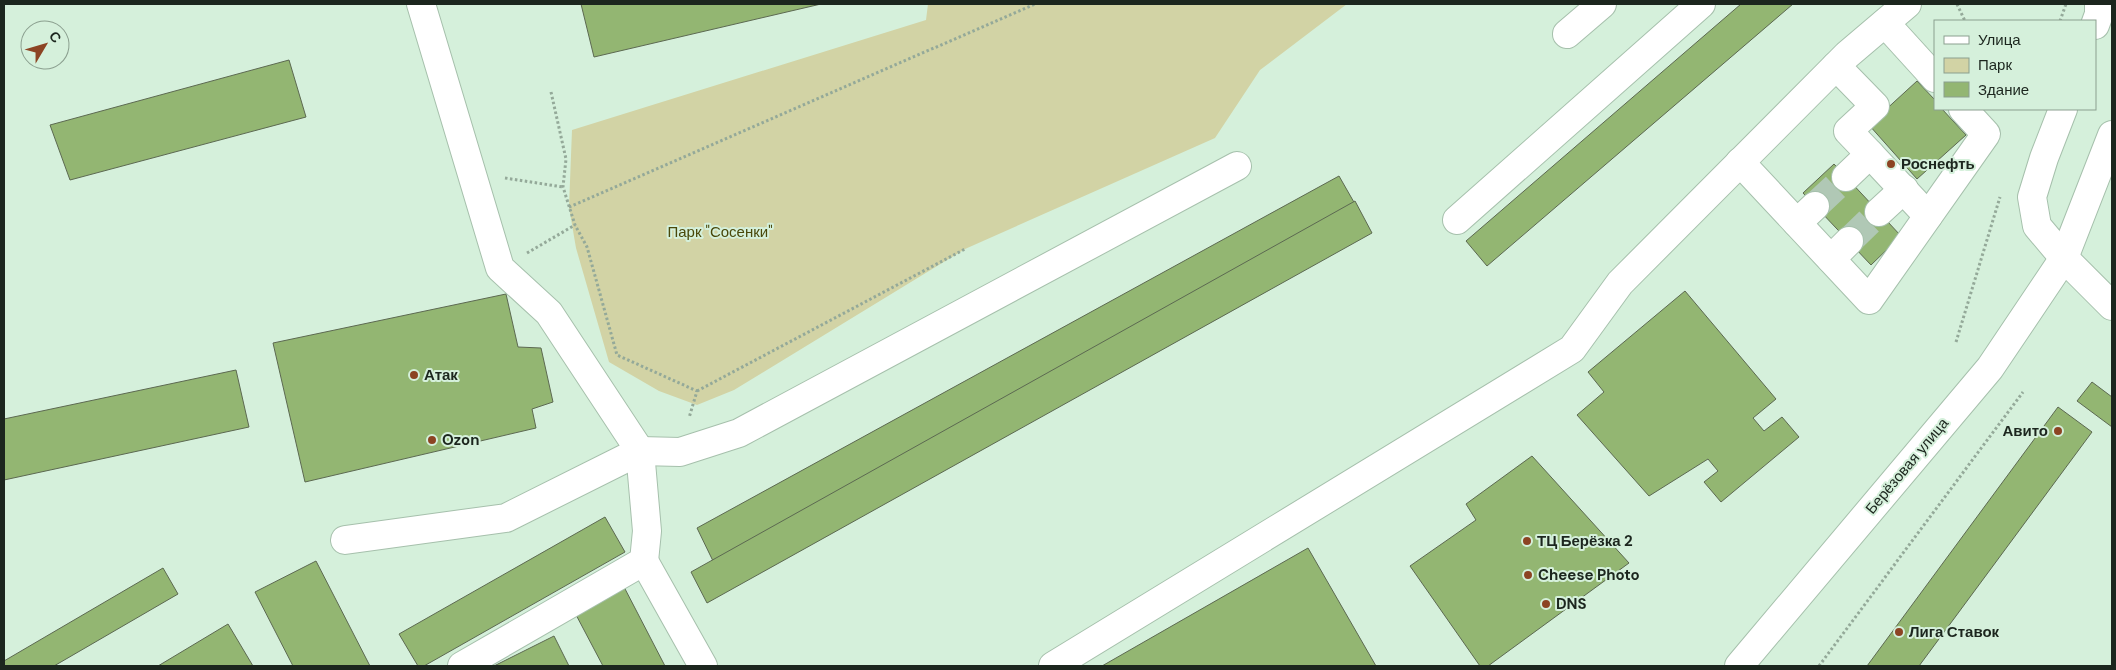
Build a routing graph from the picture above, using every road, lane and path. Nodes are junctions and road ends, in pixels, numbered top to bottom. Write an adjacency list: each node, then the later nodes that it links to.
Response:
1 (421, 4): 23 (street)
2 (1035, 4): 28 (path)
3 (1602, 4): 13 (street)
4 (1701, 4): 31 (street)
5 (1907, 4): 12 (street)
6 (1957, 4): 9 (path)
7 (2066, 4): 10 (path)
8 (2098, 4): 11 (street)
9 (1964, 20)
10 (2060, 20)
11 (2096, 22)
12 (1885, 23): 14 (street); 15 (street)
13 (1567, 34)
14 (1836, 66): 20 (street); 21 (street)
15 (1934, 77)
16 (551, 92): 25 (path)
17 (1964, 110): 30 (street)
18 (2062, 110): 34 (street)
19 (2112, 135): 34 (street, Берёзовая улица)
20 (1870, 154): 24 (street); 26 (street)
21 (1740, 162): 30 (street); 46 (street)
22 (1237, 166): 41 (street)
23 (472, 173): 25 (path); 35 (street)
24 (1846, 177)
25 (563, 187): 28 (path)
26 (1904, 189): 29 (street); 30 (street)
27 (2001, 193): 37 (path)
28 (569, 206): 32 (path)
29 (1879, 212)
30 (1928, 216)
31 (1457, 220)
32 (574, 226): 35 (path); 38 (path)
33 (965, 249): 38 (path)
34 (2064, 258): 36 (street); 47 (street, Берёзовая улица)
35 (500, 268): 40 (street)
36 (2112, 306)
37 (1956, 342)
38 (696, 391): 41 (path)
39 (2023, 392): 48 (path)
40 (640, 451): 41 (street); 42 (street); 43 (street)
41 (680, 452)
42 (345, 540)
43 (644, 561): 44 (street); 45 (street)
44 (462, 666)
45 (703, 666)
46 (1053, 666)
47 (1738, 666)
48 (1818, 666)

